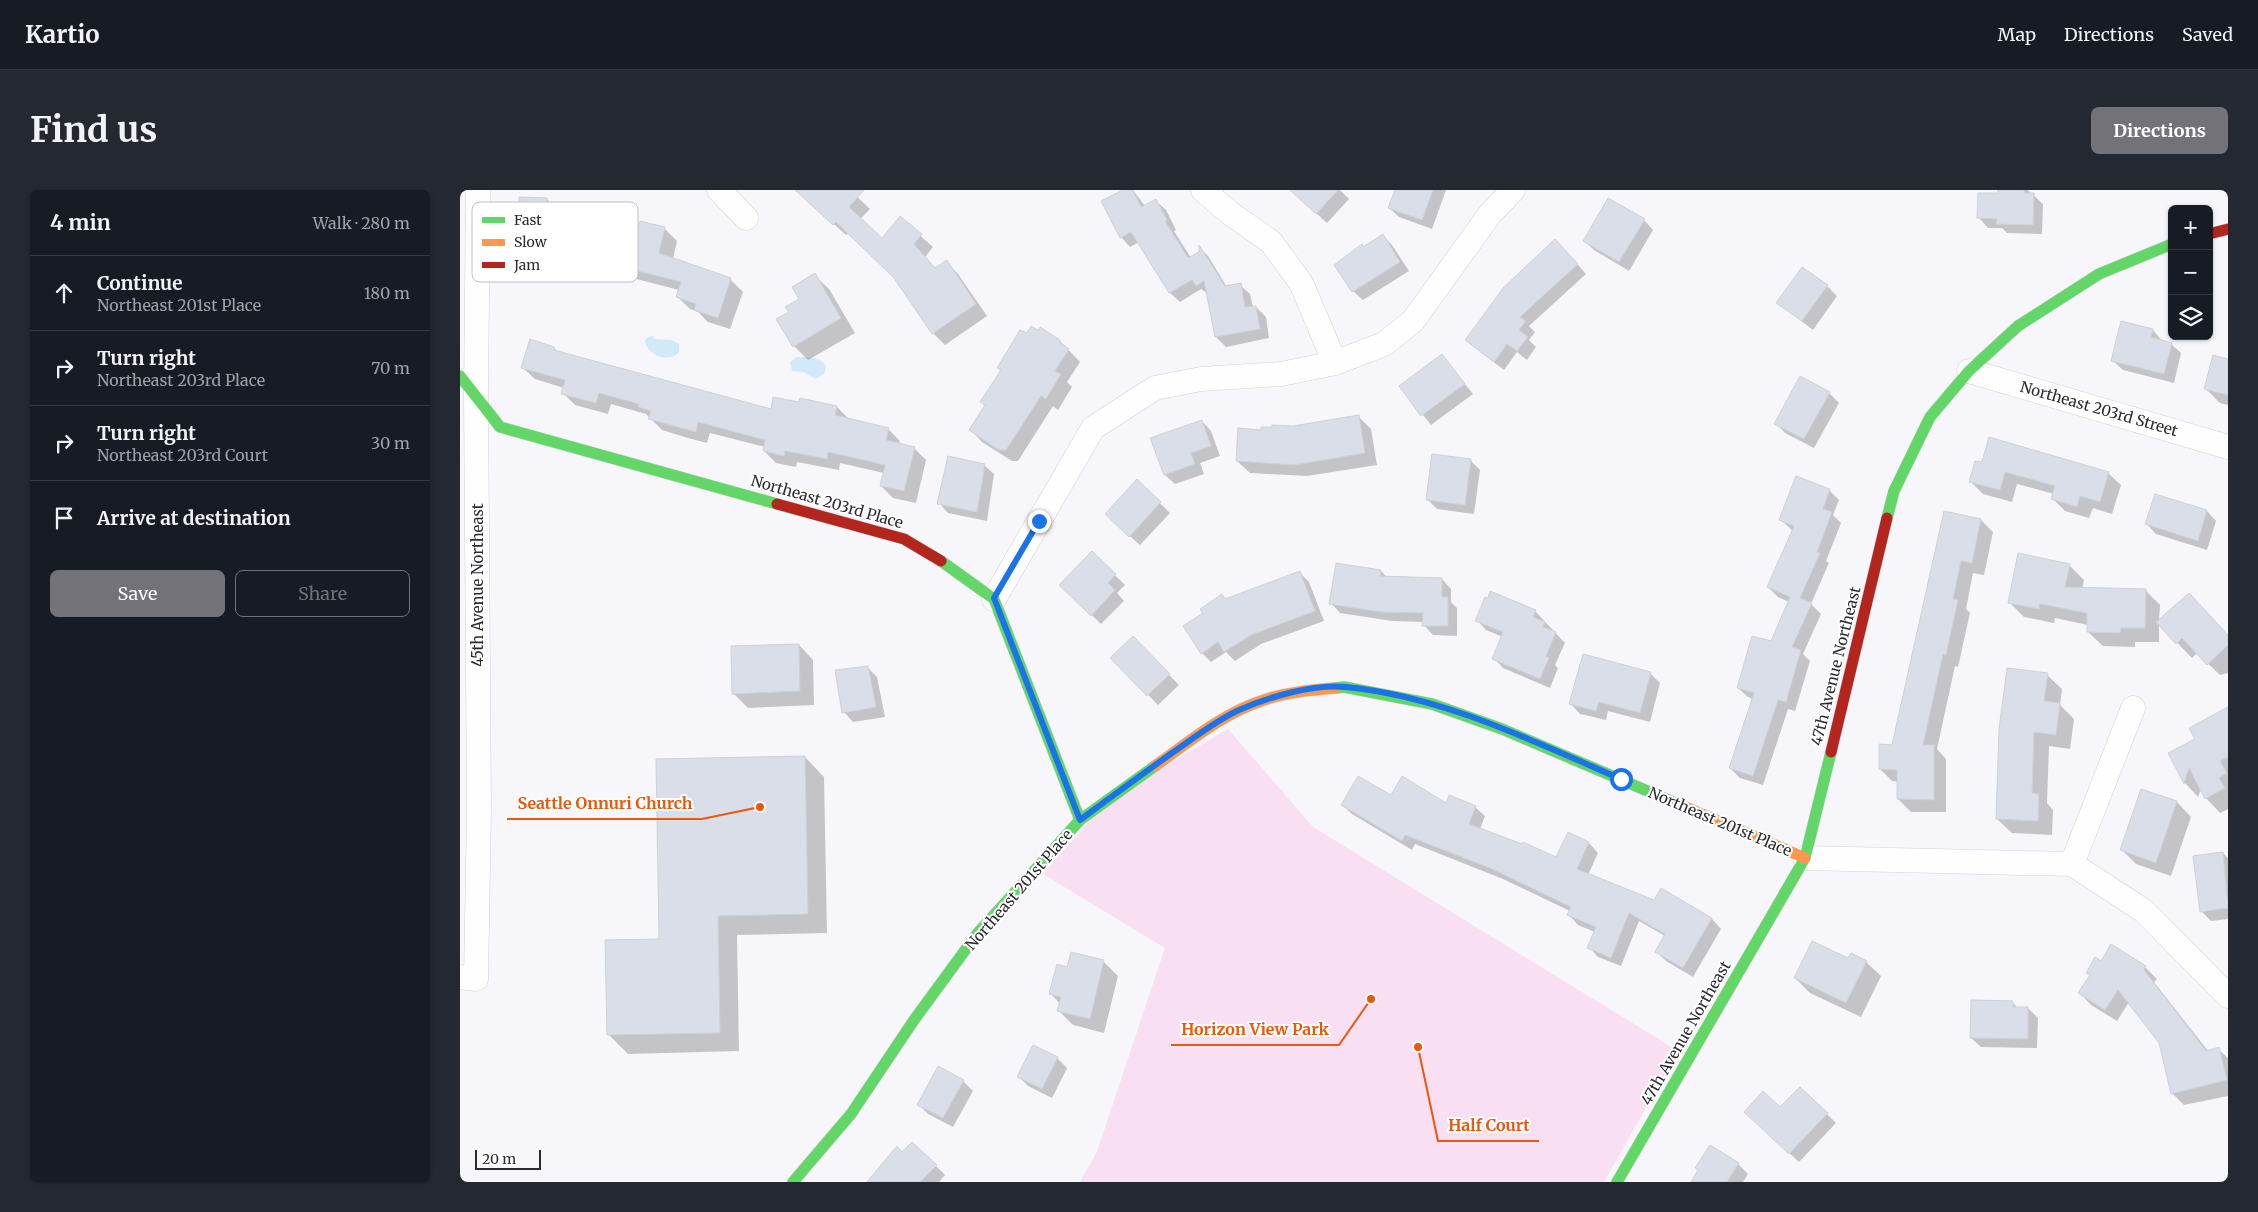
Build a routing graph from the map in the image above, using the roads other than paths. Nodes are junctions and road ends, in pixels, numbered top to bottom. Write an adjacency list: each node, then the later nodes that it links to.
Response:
1 (719, 190): 4 (street)
2 (1202, 190): 9 (street)
3 (1513, 190): 9 (street)
4 (746, 218)
5 (2228, 229): 6 (street)
6 (2213, 233)
7 (2168, 246): 10 (street, 47th Avenue Northeast)
8 (477, 282): 12 (street, 45th Avenue Northeast)
9 (1335, 364): 14 (street)
10 (1969, 371): 13 (street, Northeast 203rd Street); 17 (street, 47th Avenue Northeast)
11 (460, 376): 12 (street, Northeast 203rd Place)
12 (476, 395): 14 (street, Northeast 203rd Place); 19 (street, 45th Avenue Northeast)
13 (2228, 447)
14 (994, 598): 16 (street)
15 (2133, 708): 18 (street)
16 (1080, 820): 17 (street, Northeast 201st Place); 21 (street, Northeast 201st Place)
17 (1805, 858): 18 (street, Northeast 201st Place); 22 (street, 47th Avenue Northeast)
18 (2072, 864): 20 (street)
19 (468, 978)
20 (2228, 996)
21 (793, 1182)
22 (1617, 1182)

